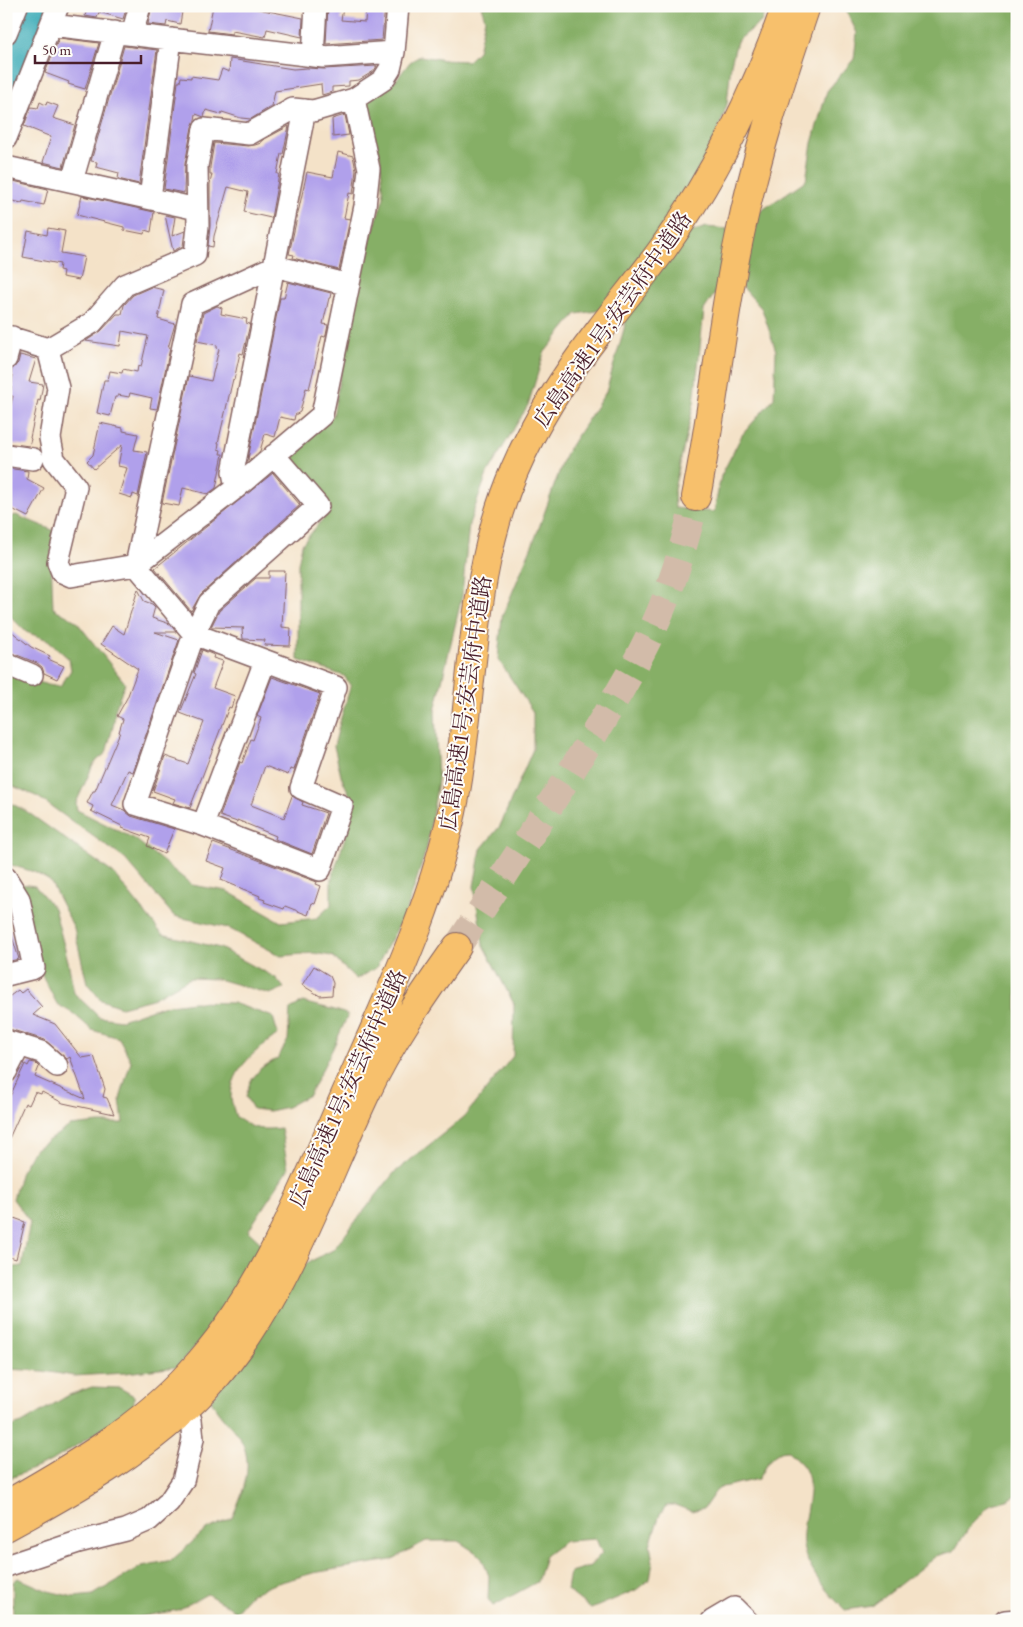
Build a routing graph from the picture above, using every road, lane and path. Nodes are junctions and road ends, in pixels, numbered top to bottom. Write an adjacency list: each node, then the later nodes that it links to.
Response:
1 (17, 6): 8 (street)
2 (140, 6): 9 (street)
3 (316, 6): 12 (street)
4 (398, 6): 11 (street)
5 (786, 6): 43 (highway, 広島高速1号;安芸府中道路)
6 (806, 6): 29 (highway)
7 (54, 16): 9 (street); 15 (street)
8 (6, 32)
9 (124, 33): 10 (street); 17 (street)
10 (171, 39): 12 (street); 18 (street)
11 (394, 52): 12 (street); 13 (street)
12 (313, 56)
13 (354, 99): 14 (street); 21 (street)
14 (305, 110): 19 (street); 20 (street)
15 (6, 138)
16 (6, 166): 17 (street)
17 (72, 181): 18 (street)
18 (150, 198): 19 (street)
19 (197, 209): 23 (street)
20 (275, 266): 21 (street); 28 (street); 30 (street)
21 (349, 285): 26 (street)
22 (9, 336): 23 (street); 24 (street)
23 (48, 349): 30 (street)
24 (6, 359)
25 (6, 455): 27 (street)
26 (274, 455): 28 (street); 31 (street)
27 (33, 459)
28 (236, 488): 30 (street)
29 (696, 497)
30 (136, 565): 31 (street)
31 (194, 634): 32 (street); 35 (street)
32 (265, 661): 35 (street); 35 (street)
33 (6, 664): 34 (street)
34 (32, 675)
35 (203, 825)
36 (6, 878): 37 (street)
37 (14, 913): 39 (street)
38 (457, 947): 43 (highway, 広島高速1号;安芸府中道路)
39 (6, 975)
40 (13, 1043): 41 (street); 42 (street)
41 (57, 1066)
42 (6, 1072)
43 (295, 1232): 45 (highway, 広島高速1号;安芸府中道路)
44 (191, 1420): 48 (street)
45 (143, 1431): 46 (highway, 広島高速1号;安芸府中道路); 47 (highway, 広島高速1号;安芸府中道路)
46 (6, 1505)
47 (6, 1527)
48 (6, 1566)
49 (1017, 1620): 52 (street)
50 (712, 1621): 51 (street)
51 (747, 1621)
52 (1005, 1621)

